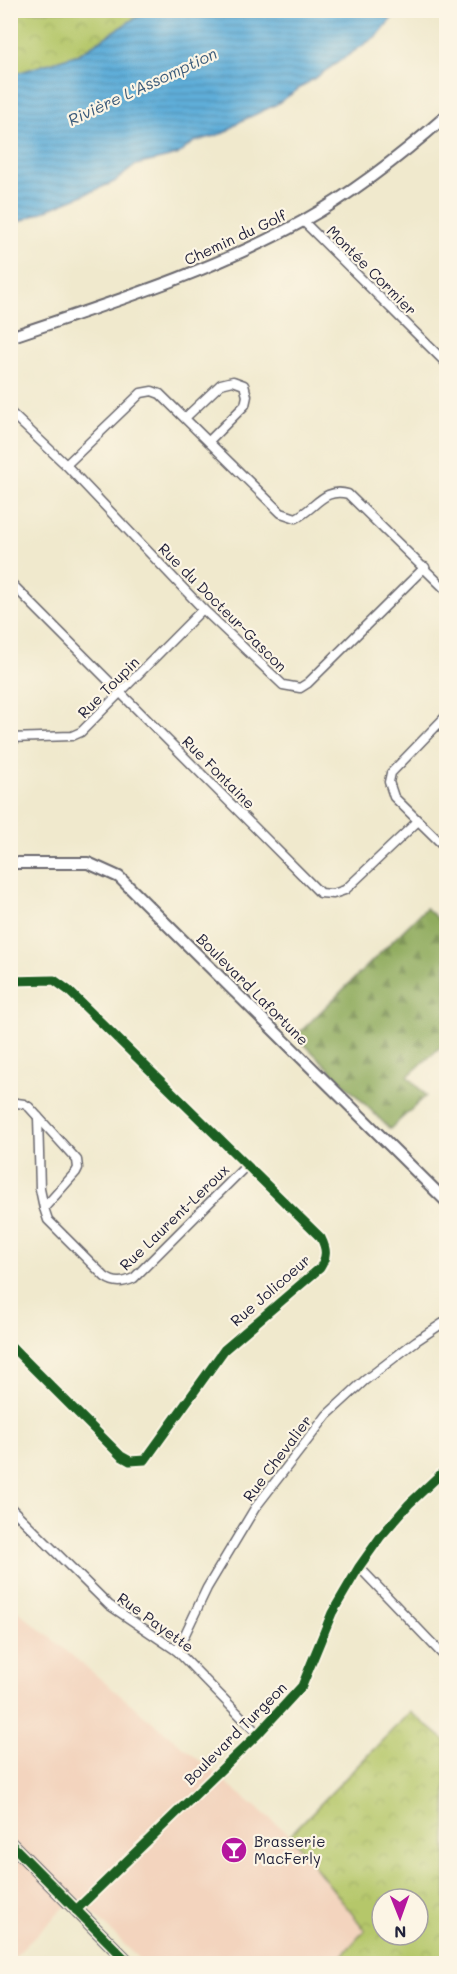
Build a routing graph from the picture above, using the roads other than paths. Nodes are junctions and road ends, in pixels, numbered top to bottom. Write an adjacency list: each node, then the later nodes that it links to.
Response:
1 (447, 116): 2 (street, Chemin du Golf)
2 (303, 221): 3 (street, Chemin du Golf); 4 (street, Montée Cormier)
3 (10, 337)
4 (447, 363)
5 (10, 412): 8 (street, Rue du Docteur-Gascon)
6 (185, 418): 7 (street); 7 (street); 8 (street)
7 (209, 441): 9 (street)
8 (66, 465): 12 (street, Rue du Docteur-Gascon)
9 (425, 567): 11 (street); 12 (street, Rue du Docteur-Gascon)
10 (10, 582): 13 (street, Rue Fontaine)
11 (447, 590)
12 (203, 609): 13 (street, Rue Toupin)
13 (122, 693): 15 (street, Rue Toupin); 16 (street, Rue Fontaine)
14 (447, 716): 16 (street)
15 (10, 738)
16 (418, 821): 17 (street)
17 (447, 848)
18 (10, 863): 23 (street, Boulevard Lafortune)
19 (10, 981): 22 (street, Rue Jolicoeur)
20 (10, 1102): 21 (street)
21 (38, 1117): 24 (street, Rue Laurent-Leroux); 24 (street)
22 (246, 1166): 24 (street, Rue Laurent-Leroux); 26 (street, Rue Jolicoeur)
23 (447, 1201)
24 (44, 1208)
25 (447, 1321): 32 (street, Rue Chevalier)
26 (10, 1345)
27 (447, 1469): 28 (street, Boulevard Turgeon)
28 (437, 1476): 29 (street); 31 (street, Boulevard Turgeon)
29 (447, 1485)
30 (10, 1507): 32 (street, Rue Payette)
31 (359, 1567): 33 (street); 34 (street, Boulevard Turgeon)
32 (177, 1651): 34 (street, Rue Payette)
33 (447, 1658)
34 (258, 1734): 36 (street, Boulevard Turgeon)
35 (10, 1843): 36 (main road)
36 (76, 1910): 37 (main road)
37 (130, 1964)

